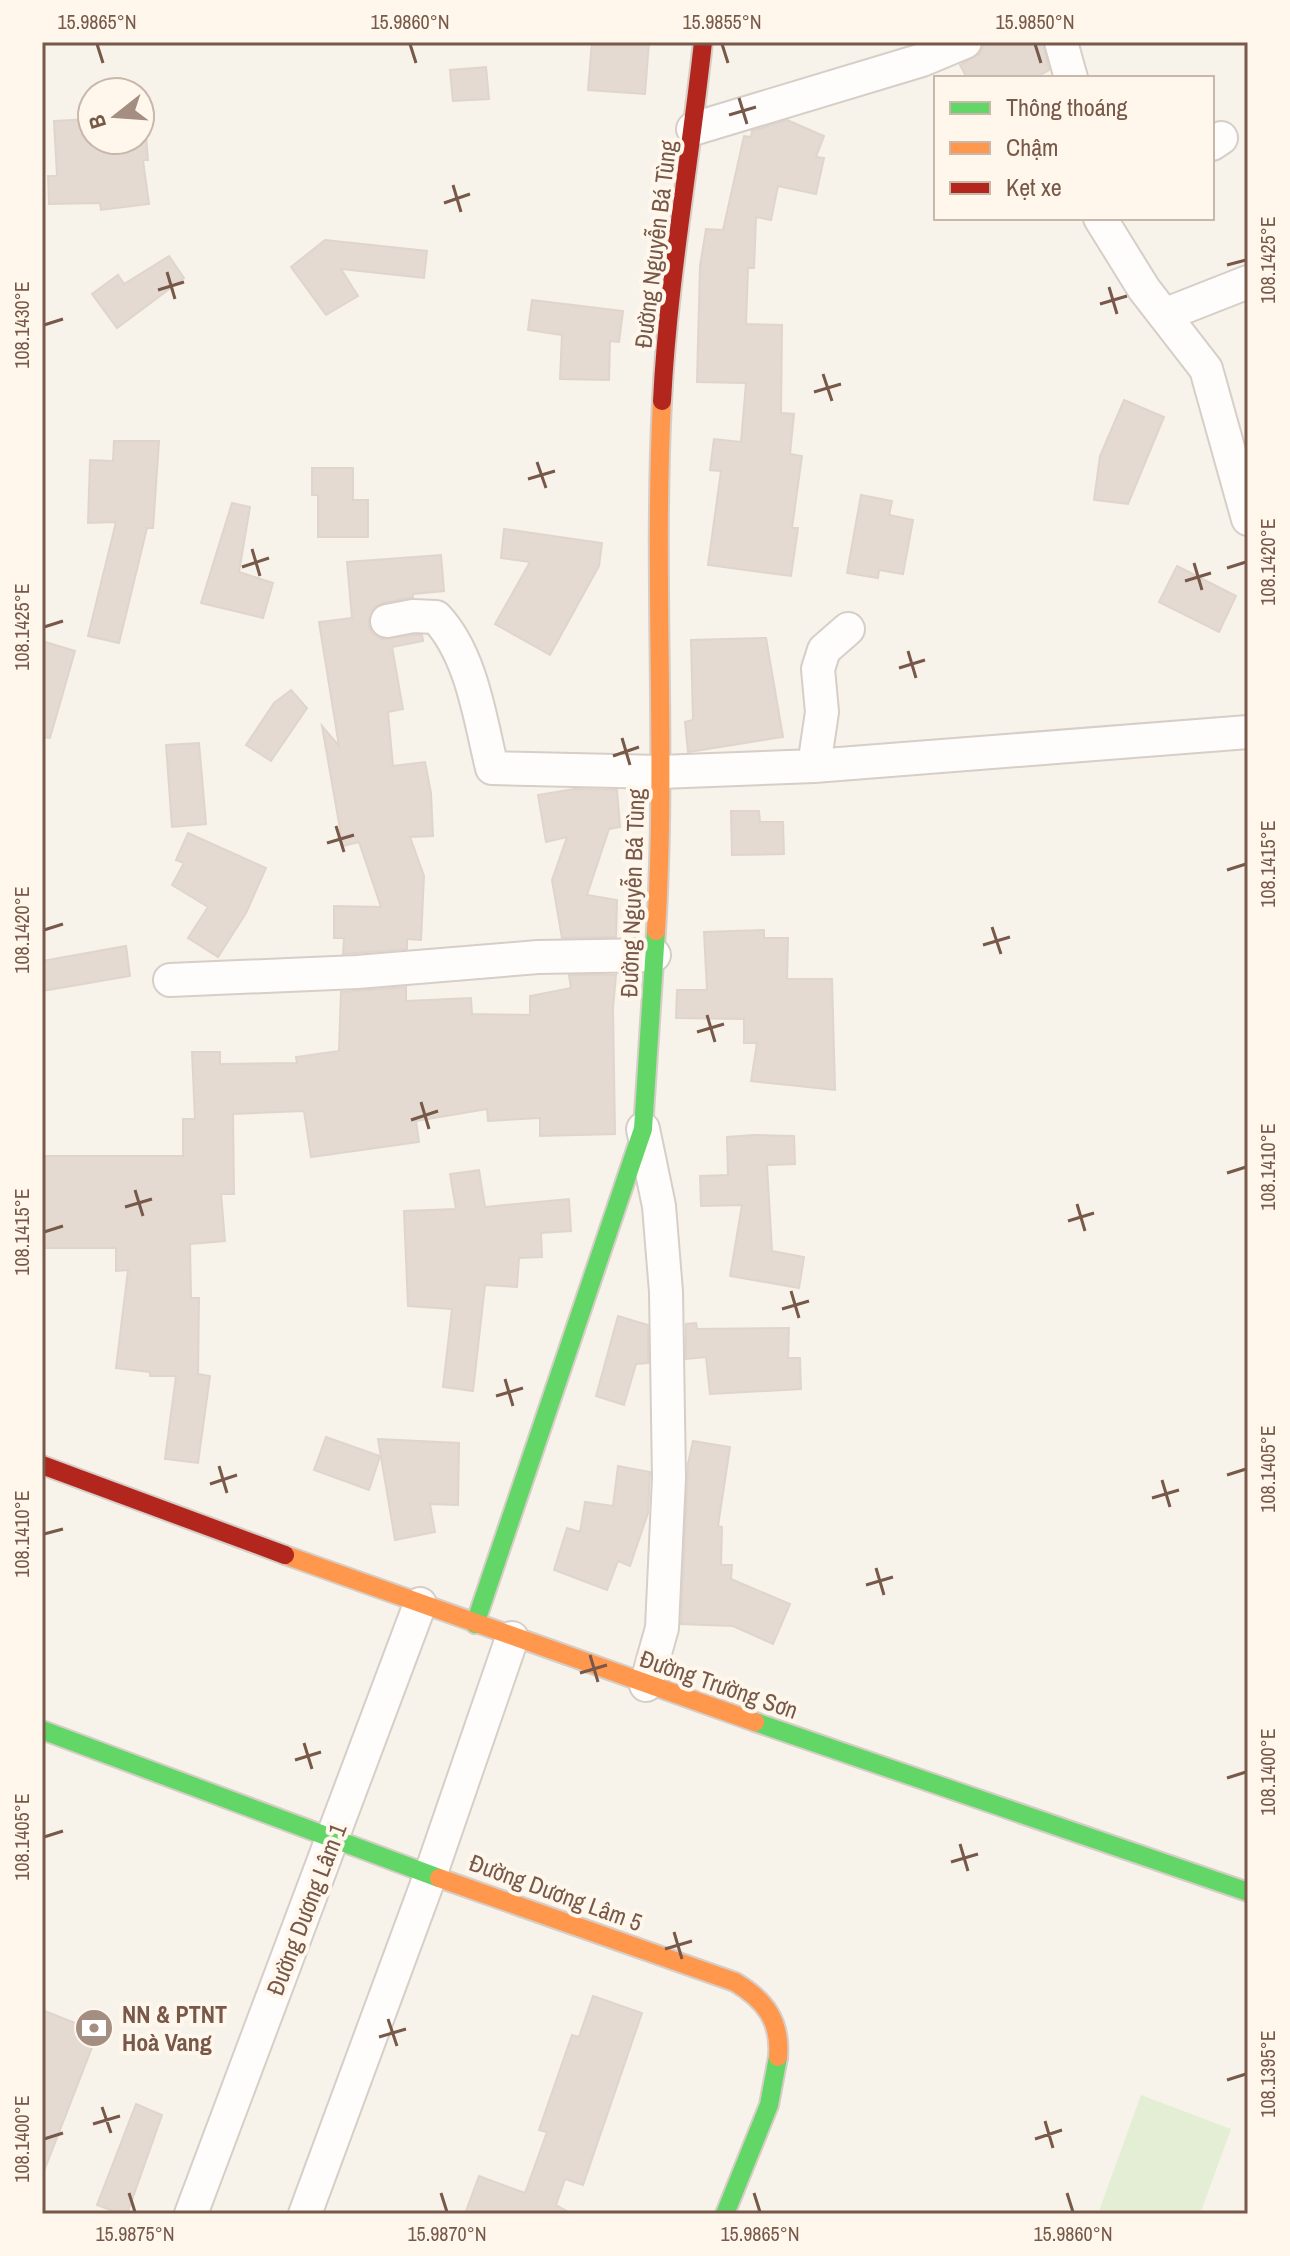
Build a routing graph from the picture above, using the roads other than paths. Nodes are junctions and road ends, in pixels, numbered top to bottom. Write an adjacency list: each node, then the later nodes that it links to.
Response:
1 (703, 42): 5 (main road, Đường Nguyễn Bá Tùng)
2 (965, 42): 5 (street)
3 (1061, 42): 4 (street)
4 (1070, 76)
5 (693, 129): 15 (main road, Đường Nguyễn Bá Tùng)
6 (1101, 220): 8 (street)
7 (1248, 282): 8 (street)
8 (1164, 315): 9 (street)
9 (1238, 439): 10 (street)
10 (1248, 519)
11 (387, 621): 15 (street)
12 (848, 629): 14 (street)
13 (1248, 732): 14 (street)
14 (814, 766): 15 (street)
15 (660, 772): 16 (main road, Đường Nguyễn Bá Tùng)
16 (654, 955): 17 (street); 18 (main road, Đường Nguyễn Bá Tùng)
17 (170, 980)
18 (643, 1129): 21 (main road, Đường Nguyễn Bá Tùng); 23 (street)
19 (42, 1465): 20 (main road, Đường Trường Sơn)
20 (420, 1604): 21 (main road, Đường Trường Sơn); 25 (street, Đường Dương Lâm 1)
21 (475, 1624): 22 (main road, Đường Trường Sơn)
22 (512, 1638): 23 (main road, Đường Trường Sơn); 26 (street)
23 (646, 1685): 27 (main road, Đường Trường Sơn)
24 (42, 1730): 25 (main road, Đường Dương Lâm 5)
25 (332, 1840): 26 (main road, Đường Dương Lâm 5); 28 (street, Đường Dương Lâm 1)
26 (431, 1873): 29 (street); 30 (main road, Đường Dương Lâm 5)
27 (1248, 1892)
28 (191, 2214)
29 (305, 2214)
30 (725, 2214)

